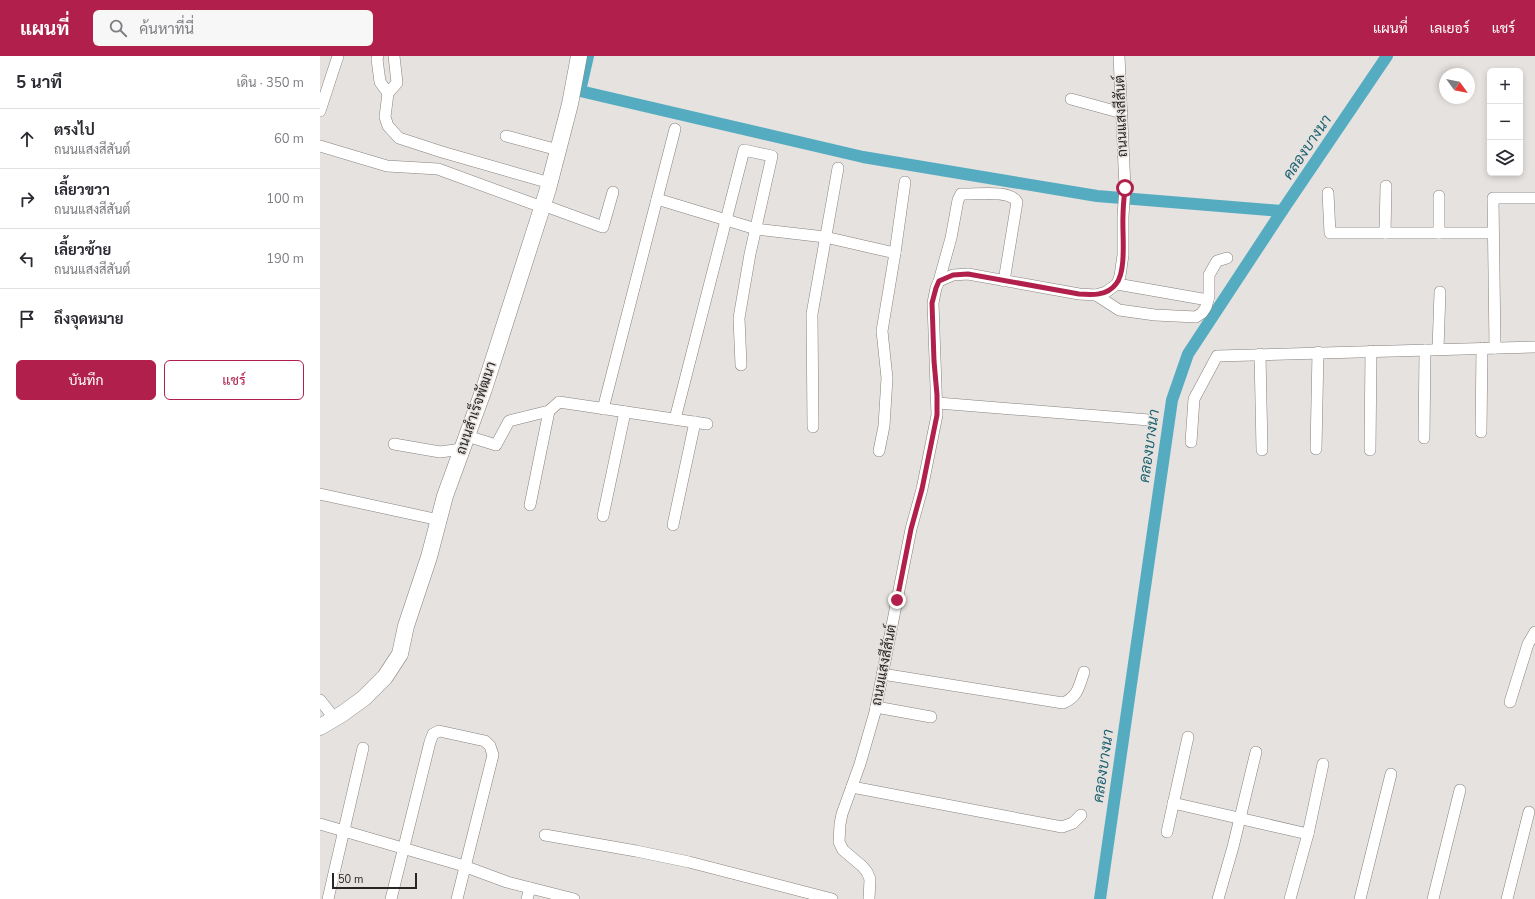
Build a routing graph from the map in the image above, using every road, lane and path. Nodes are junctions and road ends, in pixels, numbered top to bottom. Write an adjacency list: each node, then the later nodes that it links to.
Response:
1 (338, 56): 8 (street)
2 (378, 56): 6 (street)
3 (394, 56): 6 (street)
4 (1119, 56): 9 (street, ถนนแสงสีสันต์)
5 (579, 57): 13 (street, ถนนสำเร็จพัฒนา)
6 (388, 94): 16 (street)
7 (1071, 99): 9 (street)
8 (320, 111)
9 (1122, 113): 34 (street, ถนนแสงสีสันต์)
10 (675, 129): 22 (street)
11 (506, 136): 13 (street)
12 (320, 146): 23 (street)
13 (558, 150): 16 (street, ถนนสำเร็จพัฒนา)
14 (838, 168): 29 (street)
15 (905, 182): 30 (street)
16 (550, 183): 23 (street, ถนนสำเร็จพัฒนา)
17 (1386, 186): 26 (street)
18 (613, 192): 23 (street)
19 (1328, 193): 26 (street)
20 (1439, 196): 27 (street)
21 (1535, 198): 28 (street)
22 (657, 199): 24 (street); 48 (street)
23 (543, 206): 59 (street, ถนนสำเร็จพัฒนา)
24 (726, 220): 25 (street); 25 (street); 51 (street)
25 (756, 229): 29 (street); 46 (street)
26 (1385, 233): 27 (street)
27 (1439, 233): 28 (street)
28 (1493, 234): 40 (street)
29 (825, 237): 30 (street); 55 (street)
30 (894, 252): 64 (street)
31 (1227, 258): 37 (street)
32 (939, 281): 33 (street); 33 (street, ถนนแสงสีสันต์); 47 (street, ถนนแสงสีสันต์)
33 (1004, 281): 36 (street)
34 (1116, 284): 36 (street); 37 (street)
35 (1440, 292): 41 (street)
36 (1096, 295): 37 (street)
37 (1208, 300)
38 (1535, 347): 40 (street)
39 (1482, 348): 40 (street); 41 (street); 56 (street)
40 (1495, 348)
41 (1438, 349): 42 (street)
42 (1425, 350): 43 (street); 57 (street)
43 (1371, 351): 44 (street); 63 (street)
44 (1318, 352): 45 (street); 61 (street)
45 (1260, 354): 58 (street); 62 (street)
46 (741, 365)
47 (938, 403): 52 (street); 72 (street, ถนนแสงสีสันต์)
48 (603, 409): 49 (street); 50 (street)
49 (549, 411): 59 (street); 66 (street)
50 (625, 412): 51 (street); 67 (street)
51 (675, 419): 53 (street)
52 (1149, 420)
53 (695, 422): 54 (street); 69 (street)
54 (707, 424)
55 (813, 427)
56 (1481, 432)
57 (1424, 438)
58 (1191, 442)
59 (465, 443): 60 (street); 68 (street, ถนนสำเร็จพัฒนา)
60 (394, 444)
61 (1316, 449)
62 (1262, 450)
63 (1370, 450)
64 (879, 451)
65 (320, 494): 68 (street)
66 (530, 505)
67 (603, 516)
68 (439, 520): 77 (street, ถนนสำเร็จพัฒนา)
69 (673, 525)
70 (1535, 632): 74 (street)
71 (1084, 672): 72 (street)
72 (882, 674): 75 (street, ถนนแสงสีสันต์)
73 (320, 700): 77 (street)
74 (1510, 702)
75 (876, 707): 76 (street); 84 (street, ถนนแสงสีสันต์)
76 (931, 717)
77 (335, 719): 78 (street, ถนนสำเร็จพัฒนา)
78 (320, 726)
79 (1188, 737): 86 (street)
80 (363, 748): 91 (street)
81 (1256, 752): 89 (street)
82 (1323, 764): 93 (street)
83 (1391, 774): 107 (street)
84 (852, 787): 88 (street); 104 (street, ถนนแสงสีสันต์)
85 (1460, 790): 108 (street)
86 (1173, 803): 89 (street); 92 (street)
87 (1529, 812): 109 (street)
88 (1081, 815)
89 (1239, 819): 93 (street); 105 (street)
90 (320, 824): 91 (street)
91 (344, 831): 95 (street); 99 (street)
92 (1167, 832)
93 (1308, 834): 106 (street)
94 (545, 835): 103 (street)
95 (403, 848): 96 (street); 96 (street); 100 (street)
96 (466, 867): 97 (street); 101 (street)
97 (530, 888): 98 (street); 102 (street)
98 (567, 898)
99 (328, 899)
100 (391, 899)
101 (457, 899)
102 (527, 899)
103 (832, 899)
104 (869, 899)
105 (1218, 899)
106 (1290, 899)
107 (1360, 899)
108 (1433, 899)
109 (1507, 899)

